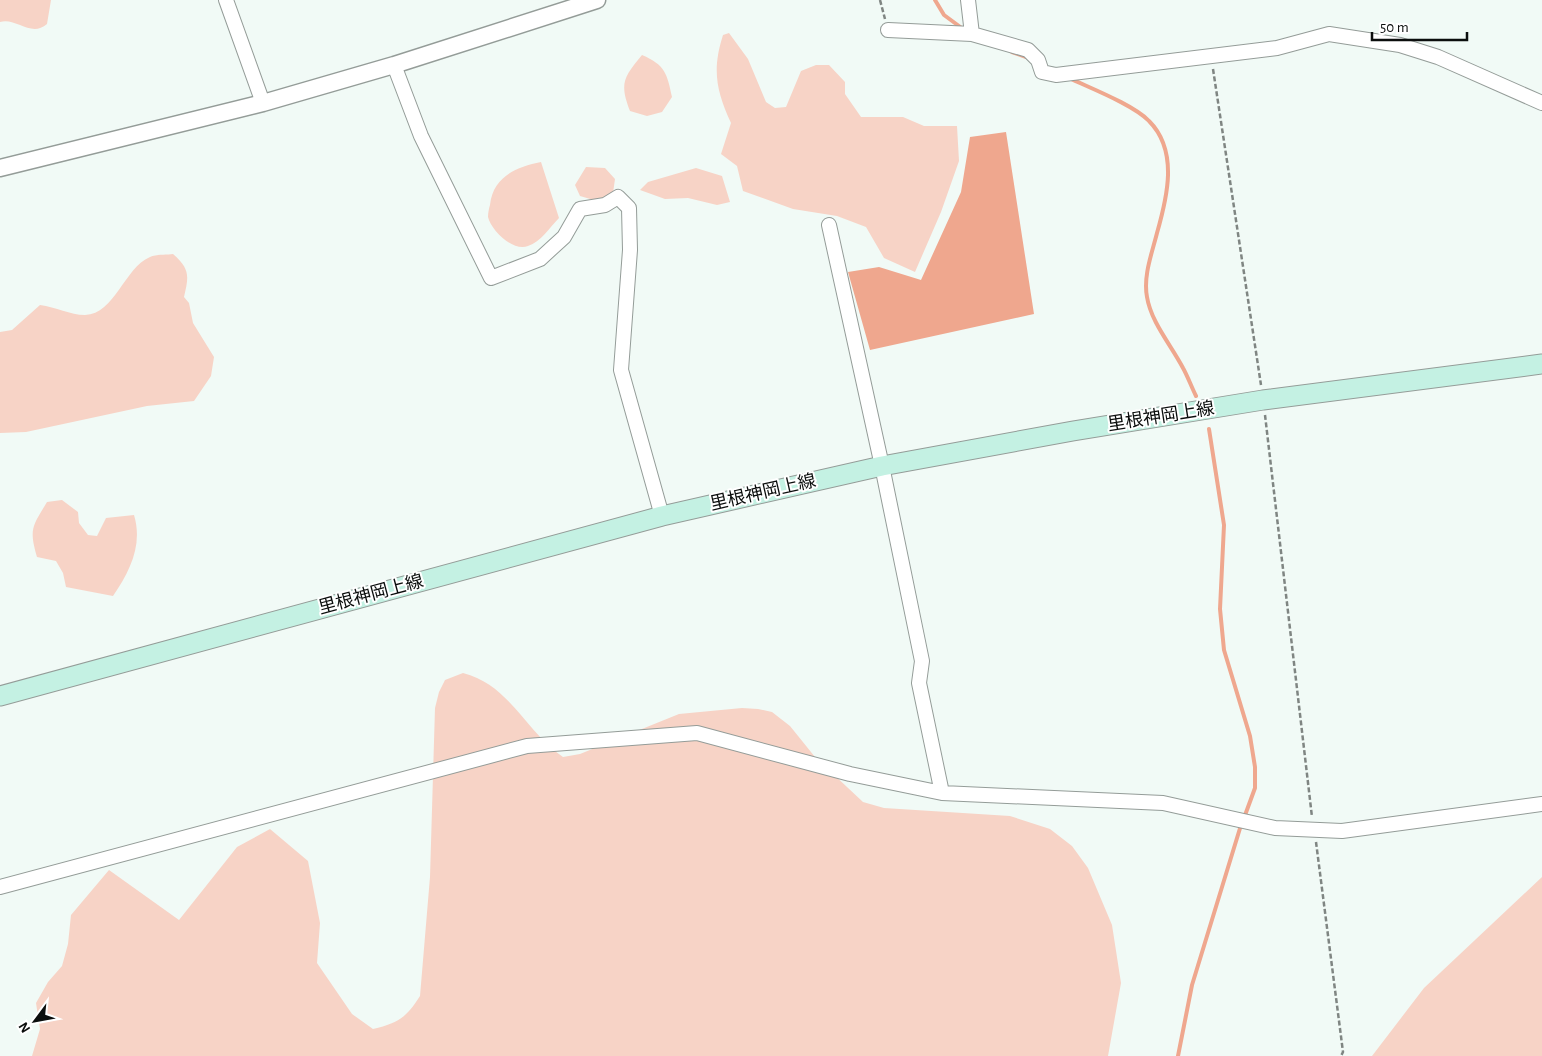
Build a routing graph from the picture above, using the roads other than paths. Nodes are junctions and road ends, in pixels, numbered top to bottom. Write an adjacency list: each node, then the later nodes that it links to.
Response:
1 (226, 0): 7 (street)
2 (598, 0): 6 (street)
3 (968, 0): 5 (street)
4 (888, 30): 5 (street)
5 (972, 34): 8 (street)
6 (394, 65): 7 (street); 13 (street)
7 (263, 103): 9 (street)
8 (1542, 103)
9 (0, 168)
10 (828, 225): 12 (street)
11 (1542, 364): 12 (main road, 里根神岡上線)
12 (882, 466): 13 (main road, 里根神岡上線); 15 (street)
13 (662, 516): 14 (main road, 里根神岡上線)
14 (0, 696)
15 (942, 793): 16 (street); 17 (street)
16 (1542, 804)
17 (0, 887)

